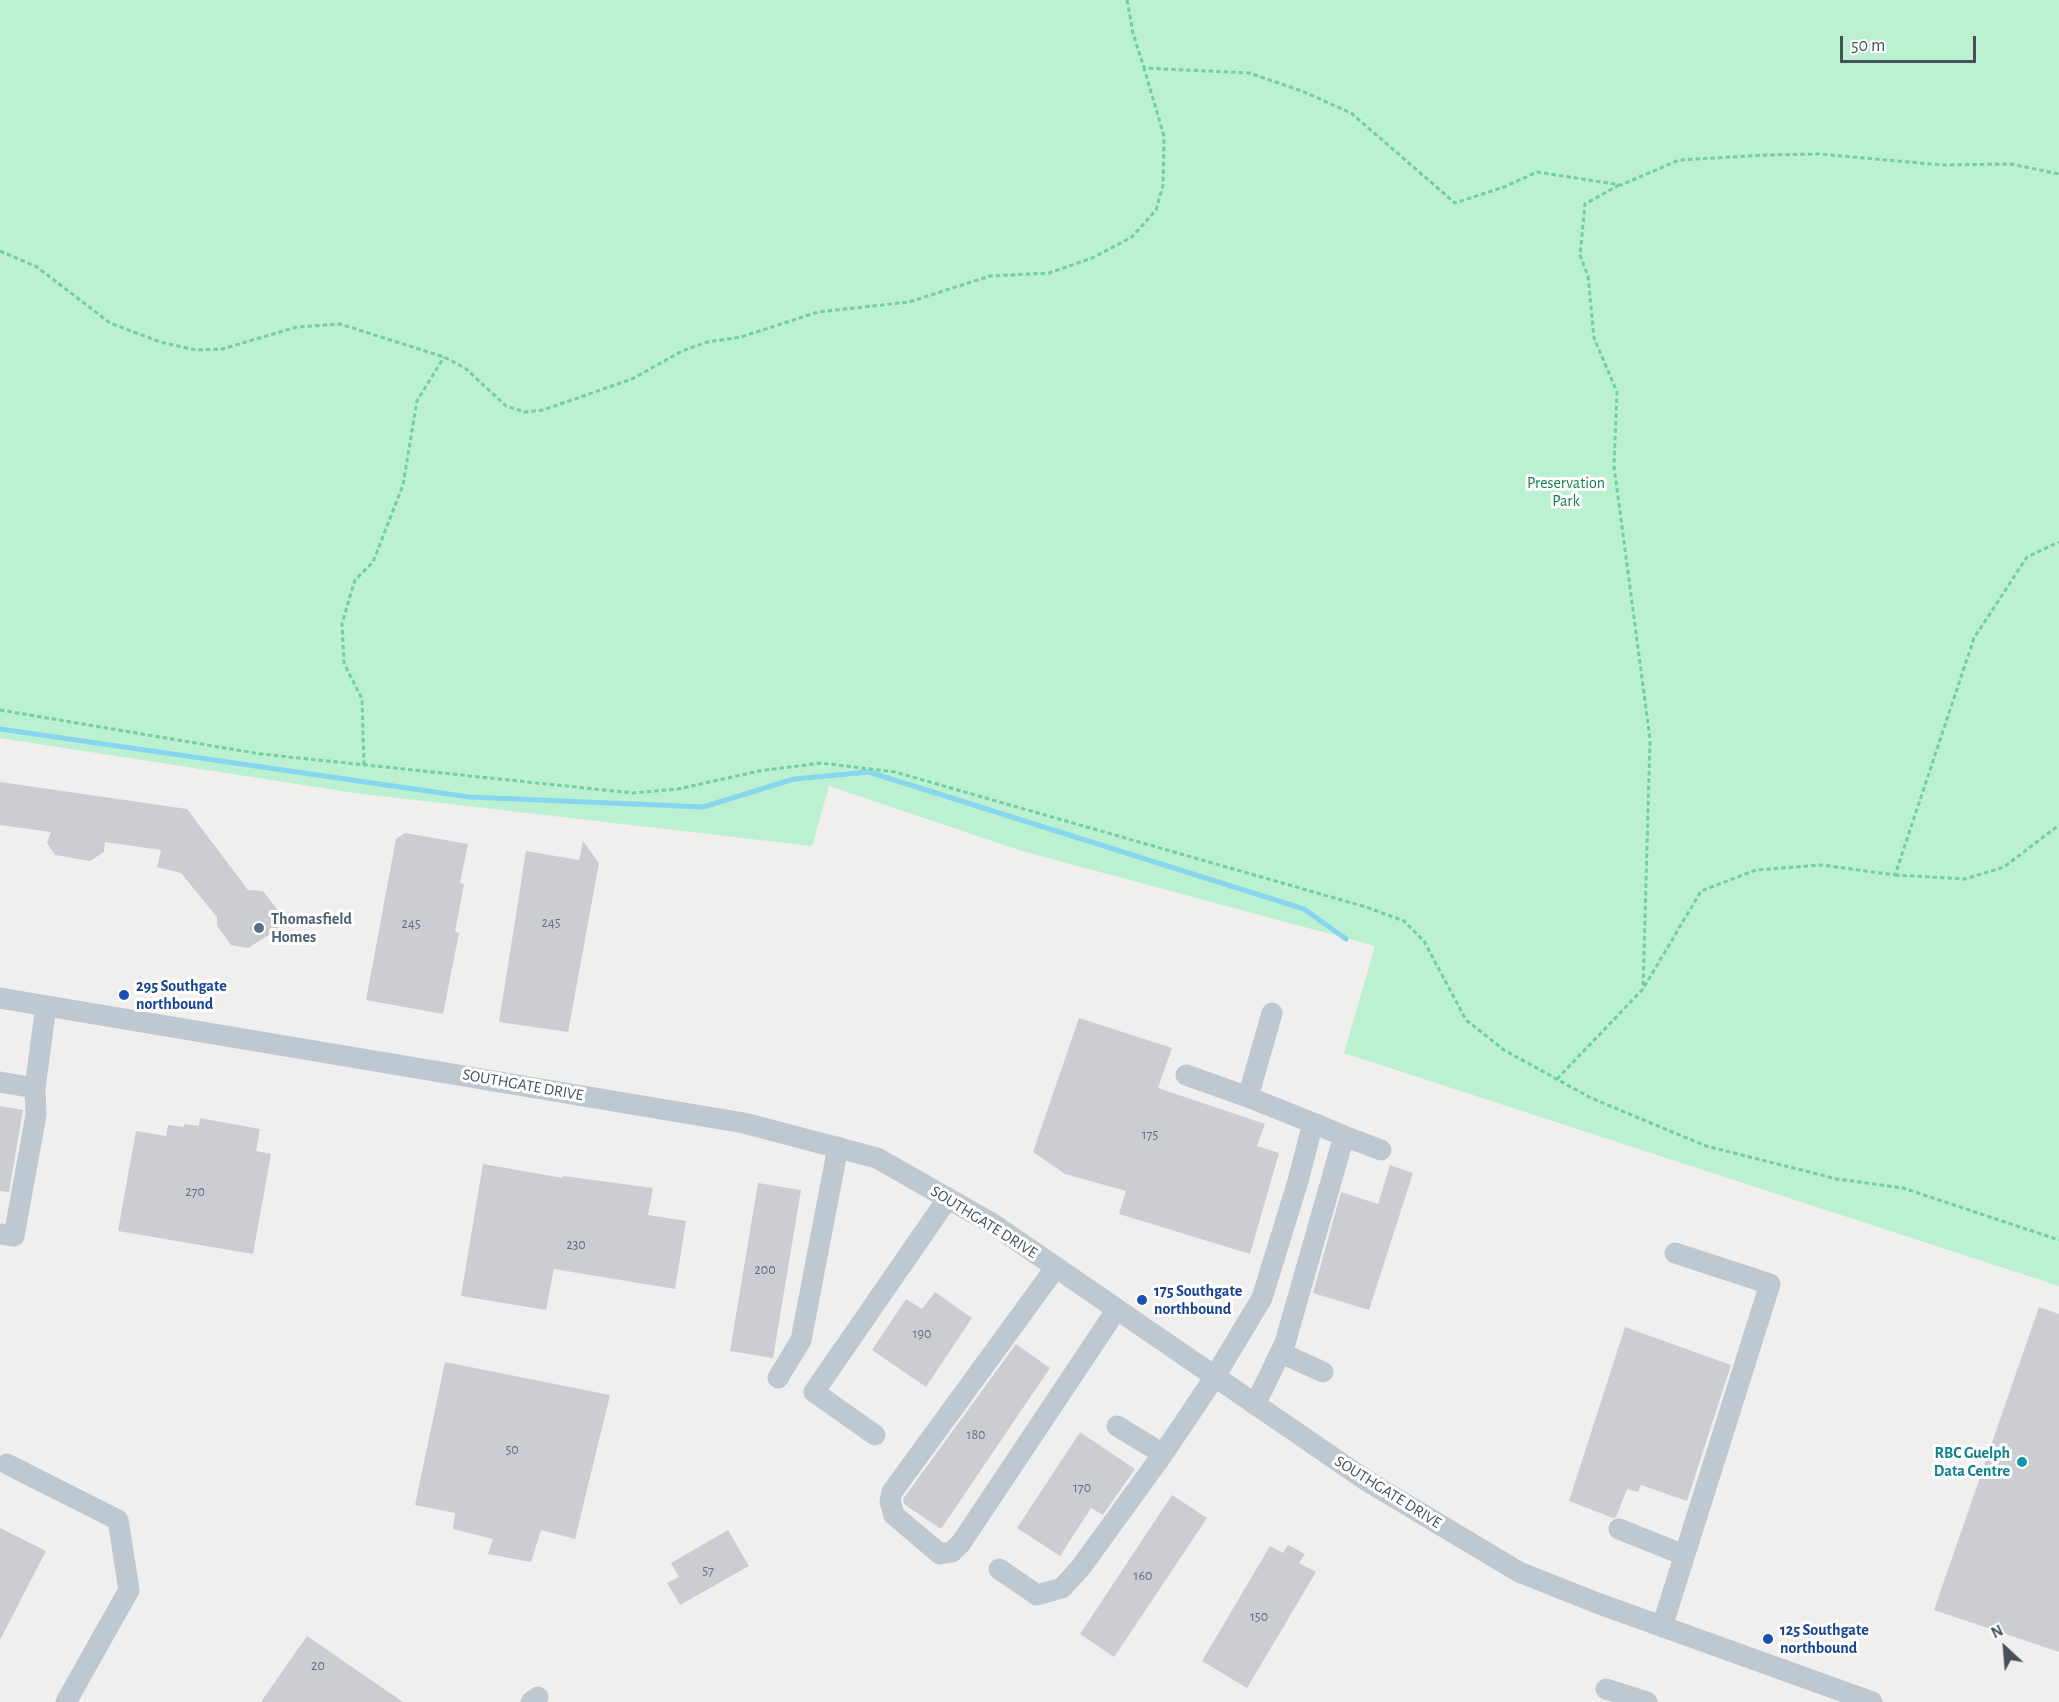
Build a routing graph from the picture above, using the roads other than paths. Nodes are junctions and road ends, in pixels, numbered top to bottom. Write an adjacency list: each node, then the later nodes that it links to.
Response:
1 (0, 998): 2 (street, SOUTHGATE DRIVE)
2 (46, 1006): 6 (street); 10 (street, SOUTHGATE DRIVE)
3 (1272, 1013): 7 (street)
4 (1185, 1075): 7 (street)
5 (0, 1082): 6 (street)
6 (35, 1088): 13 (street)
7 (1248, 1097): 8 (street)
8 (1313, 1123): 9 (street); 20 (street)
9 (1344, 1136): 11 (street); 17 (street)
10 (838, 1147): 12 (street, SOUTHGATE DRIVE); 19 (street)
11 (1382, 1150)
12 (948, 1198): 15 (street, SOUTHGATE DRIVE); 23 (street)
13 (0, 1234)
14 (1675, 1252): 27 (street)
15 (1056, 1267): 16 (street, SOUTHGATE DRIVE); 16 (street)
16 (1117, 1309): 20 (street, SOUTHGATE DRIVE)
17 (1281, 1353): 18 (street); 21 (street)
18 (1323, 1372)
19 (778, 1378)
20 (1214, 1378): 21 (street, SOUTHGATE DRIVE); 24 (street)
21 (1255, 1405): 29 (street, SOUTHGATE DRIVE)
22 (1117, 1426): 24 (street)
23 (875, 1435)
24 (1162, 1454): 28 (street)
25 (7, 1464): 31 (street)
26 (1619, 1529): 27 (street)
27 (1684, 1555): 29 (street)
28 (999, 1569)
29 (1662, 1627): 33 (street, SOUTHGATE DRIVE)
30 (1606, 1689): 32 (street)
31 (66, 1702)
32 (1647, 1702)
33 (1872, 1702)

